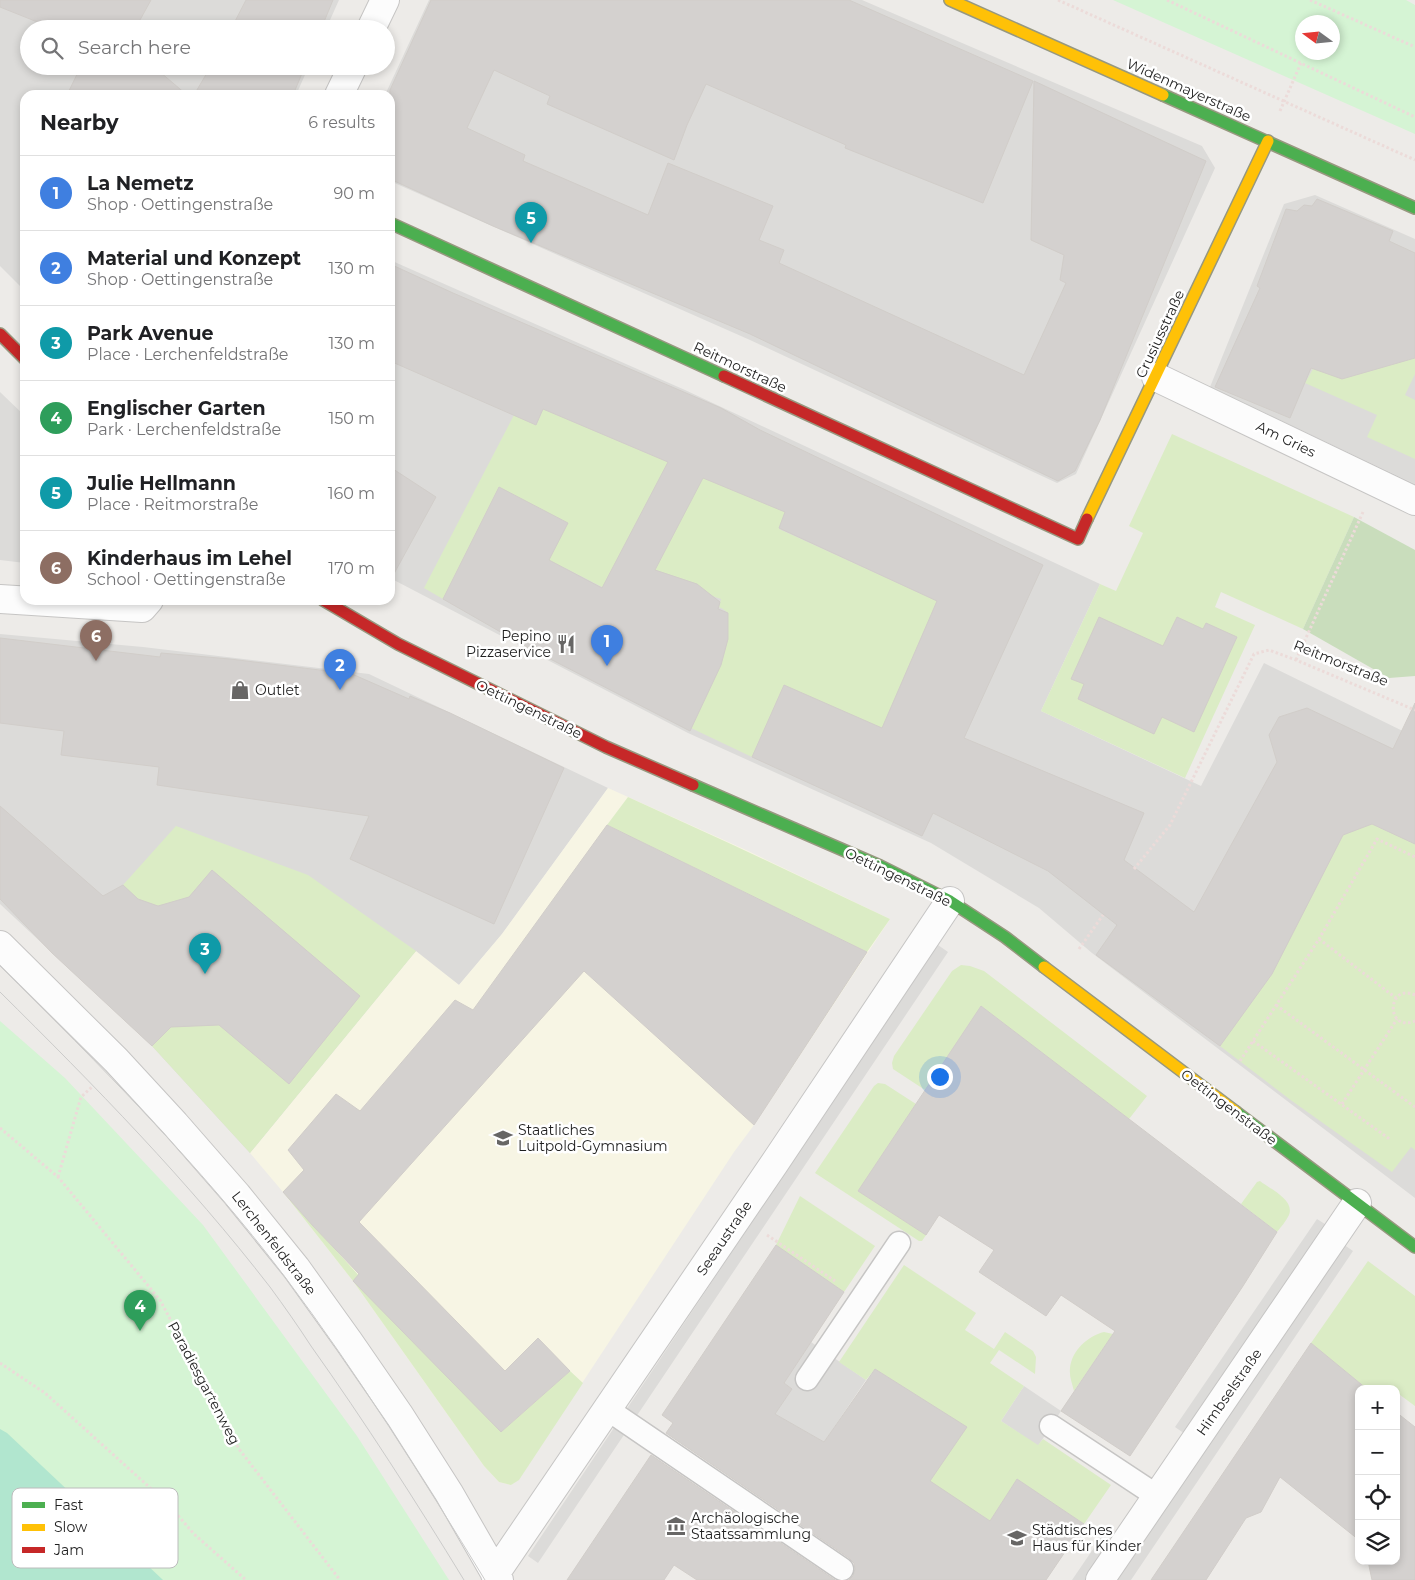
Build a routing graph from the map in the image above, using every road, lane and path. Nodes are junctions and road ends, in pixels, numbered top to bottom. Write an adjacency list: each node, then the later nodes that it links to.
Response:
1 (385, 0): 6 (street)
2 (950, 0): 13 (main road, Widenmayerstraße)
3 (1058, 0): 11 (path)
4 (1167, 0): 8 (path)
5 (1310, 0): 7 (path)
6 (375, 20)
7 (1415, 47)
8 (1301, 63): 11 (path); 12 (path)
9 (349, 75): 10 (street)
10 (341, 90)
11 (1284, 101): 14 (path)
12 (1415, 117)
13 (1268, 141): 15 (main road, Widenmayerstraße); 19 (main road, Crusiusstraße)
14 (1415, 160)
15 (1415, 208)
16 (395, 224): 22 (main road, Reitmorstraße)
17 (0, 334): 18 (main road)
18 (20, 354)
19 (1156, 377): 20 (street, Am Gries); 22 (main road, Crusiusstraße)
20 (1377, 482): 21 (street, Am Gries); 28 (path)
21 (1415, 501)
22 (1078, 539)
23 (0, 599): 24 (street)
24 (20, 600)
25 (95, 605): 26 (street)
26 (145, 605)
27 (332, 605): 32 (main road, Oettingenstraße)
28 (1296, 660): 29 (path, Reitmorstraße); 31 (path, Reitmorstraße)
29 (1415, 710)
30 (1415, 857): 34 (path)
31 (1134, 869)
32 (950, 901): 51 (main road, Oettingenstraße); 58 (street, Seeaustraße)
33 (1103, 915): 36 (path)
34 (1319, 939): 38 (path); 39 (path)
35 (0, 945): 64 (street, Lerchenfeldstraße)
36 (1079, 949)
37 (1415, 995): 38 (path)
38 (1396, 998): 40 (path)
39 (1276, 1005): 42 (path); 44 (path)
40 (1397, 1019): 41 (path); 44 (path)
41 (1415, 1021)
42 (1253, 1041): 43 (path); 46 (path)
43 (1240, 1061)
44 (1365, 1068): 46 (path); 47 (path)
45 (82, 1097): 50 (path)
46 (1342, 1104): 49 (path)
47 (1415, 1106)
48 (0, 1128): 50 (path, Paradiesgartenweg)
49 (1391, 1140)
50 (58, 1177): 66 (path, Paradiesgartenweg)
51 (1357, 1203): 54 (main road, Oettingenstraße); 61 (street, Himbselstraße)
52 (767, 1235): 55 (path)
53 (899, 1242): 55 (lane)
54 (1415, 1247)
55 (862, 1298): 57 (lane)
56 (0, 1363): 60 (path)
57 (807, 1379)
58 (607, 1409): 63 (lane); 64 (street, Seeaustraße)
59 (1052, 1426): 61 (lane)
60 (150, 1488)
61 (1157, 1496): 67 (street, Himbselstraße)
62 (178, 1516): 65 (path)
63 (842, 1569)
64 (497, 1577)
65 (246, 1580)
66 (340, 1580)
67 (1100, 1580)

